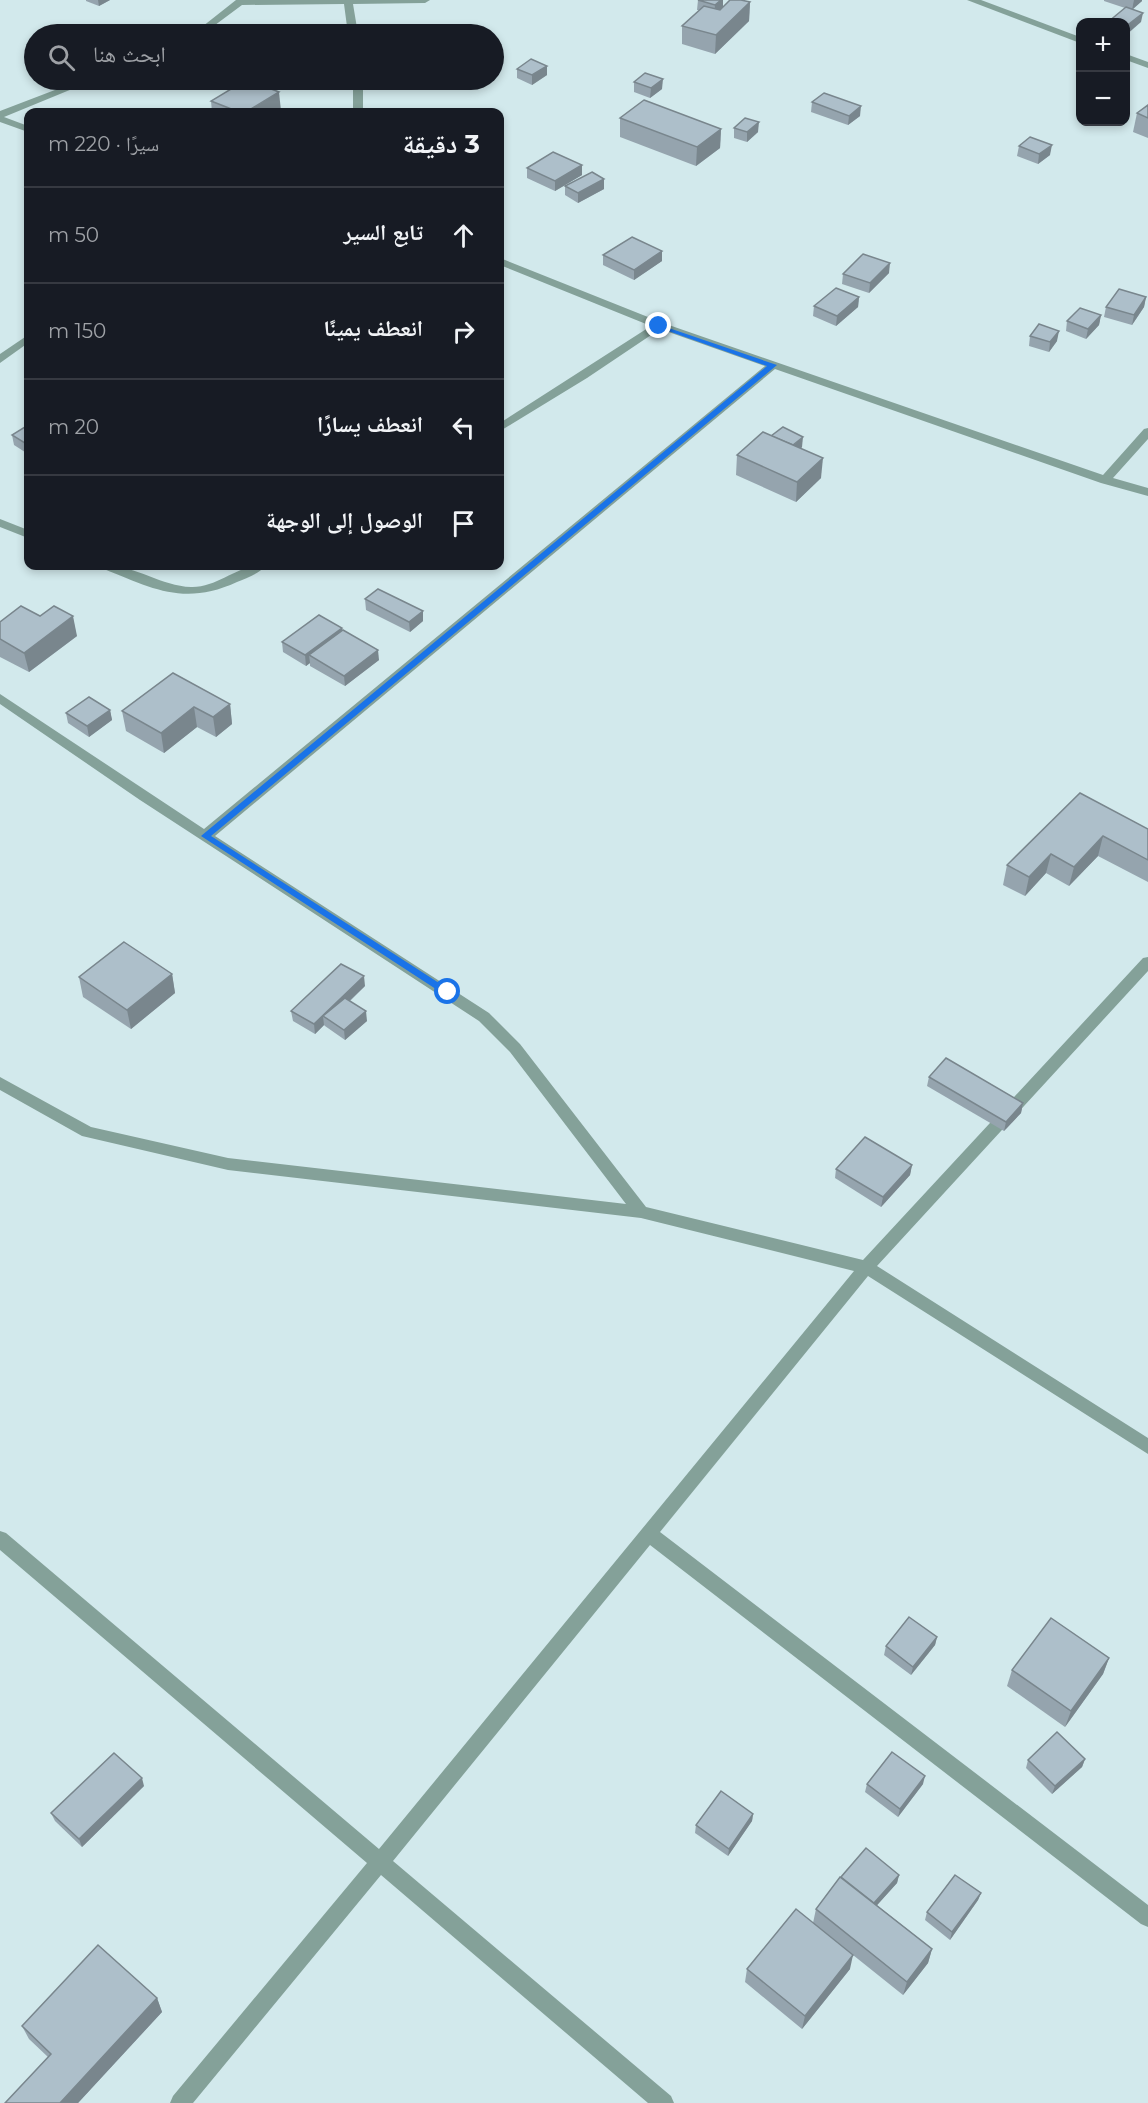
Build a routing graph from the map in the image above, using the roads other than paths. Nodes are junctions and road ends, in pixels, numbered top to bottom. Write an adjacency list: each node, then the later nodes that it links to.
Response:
1 (425, 0): 4 (street)
2 (972, 0): 7 (street)
3 (241, 1): 4 (street); 5 (street)
4 (348, 1): 6 (street)
5 (211, 24)
6 (352, 24)
7 (1076, 39)
8 (1130, 59): 9 (street)
9 (1148, 65)
10 (65, 90): 13 (street)
11 (358, 90): 12 (street)
12 (358, 108)
13 (0, 117): 14 (street)
14 (24, 127)
15 (504, 263): 16 (street)
16 (659, 326): 19 (street); 20 (street)
17 (24, 341): 18 (street)
18 (0, 360)
19 (773, 365): 22 (street); 29 (street)
20 (504, 425)
21 (1148, 432): 22 (street)
22 (1105, 480): 23 (street)
23 (1148, 492)
24 (0, 523): 25 (street)
25 (24, 532)
26 (119, 570): 27 (street)
27 (252, 570)
28 (0, 698): 29 (street)
29 (205, 836): 32 (street)
30 (1148, 962): 33 (street)
31 (0, 1083): 32 (street)
32 (641, 1212): 33 (street)
33 (866, 1267): 34 (street); 35 (street)
34 (1148, 1447)
35 (648, 1533): 37 (street); 38 (street)
36 (0, 1539): 37 (street)
37 (380, 1862): 39 (street); 40 (street)
38 (1148, 1917)
39 (180, 2103)
40 (664, 2103)

